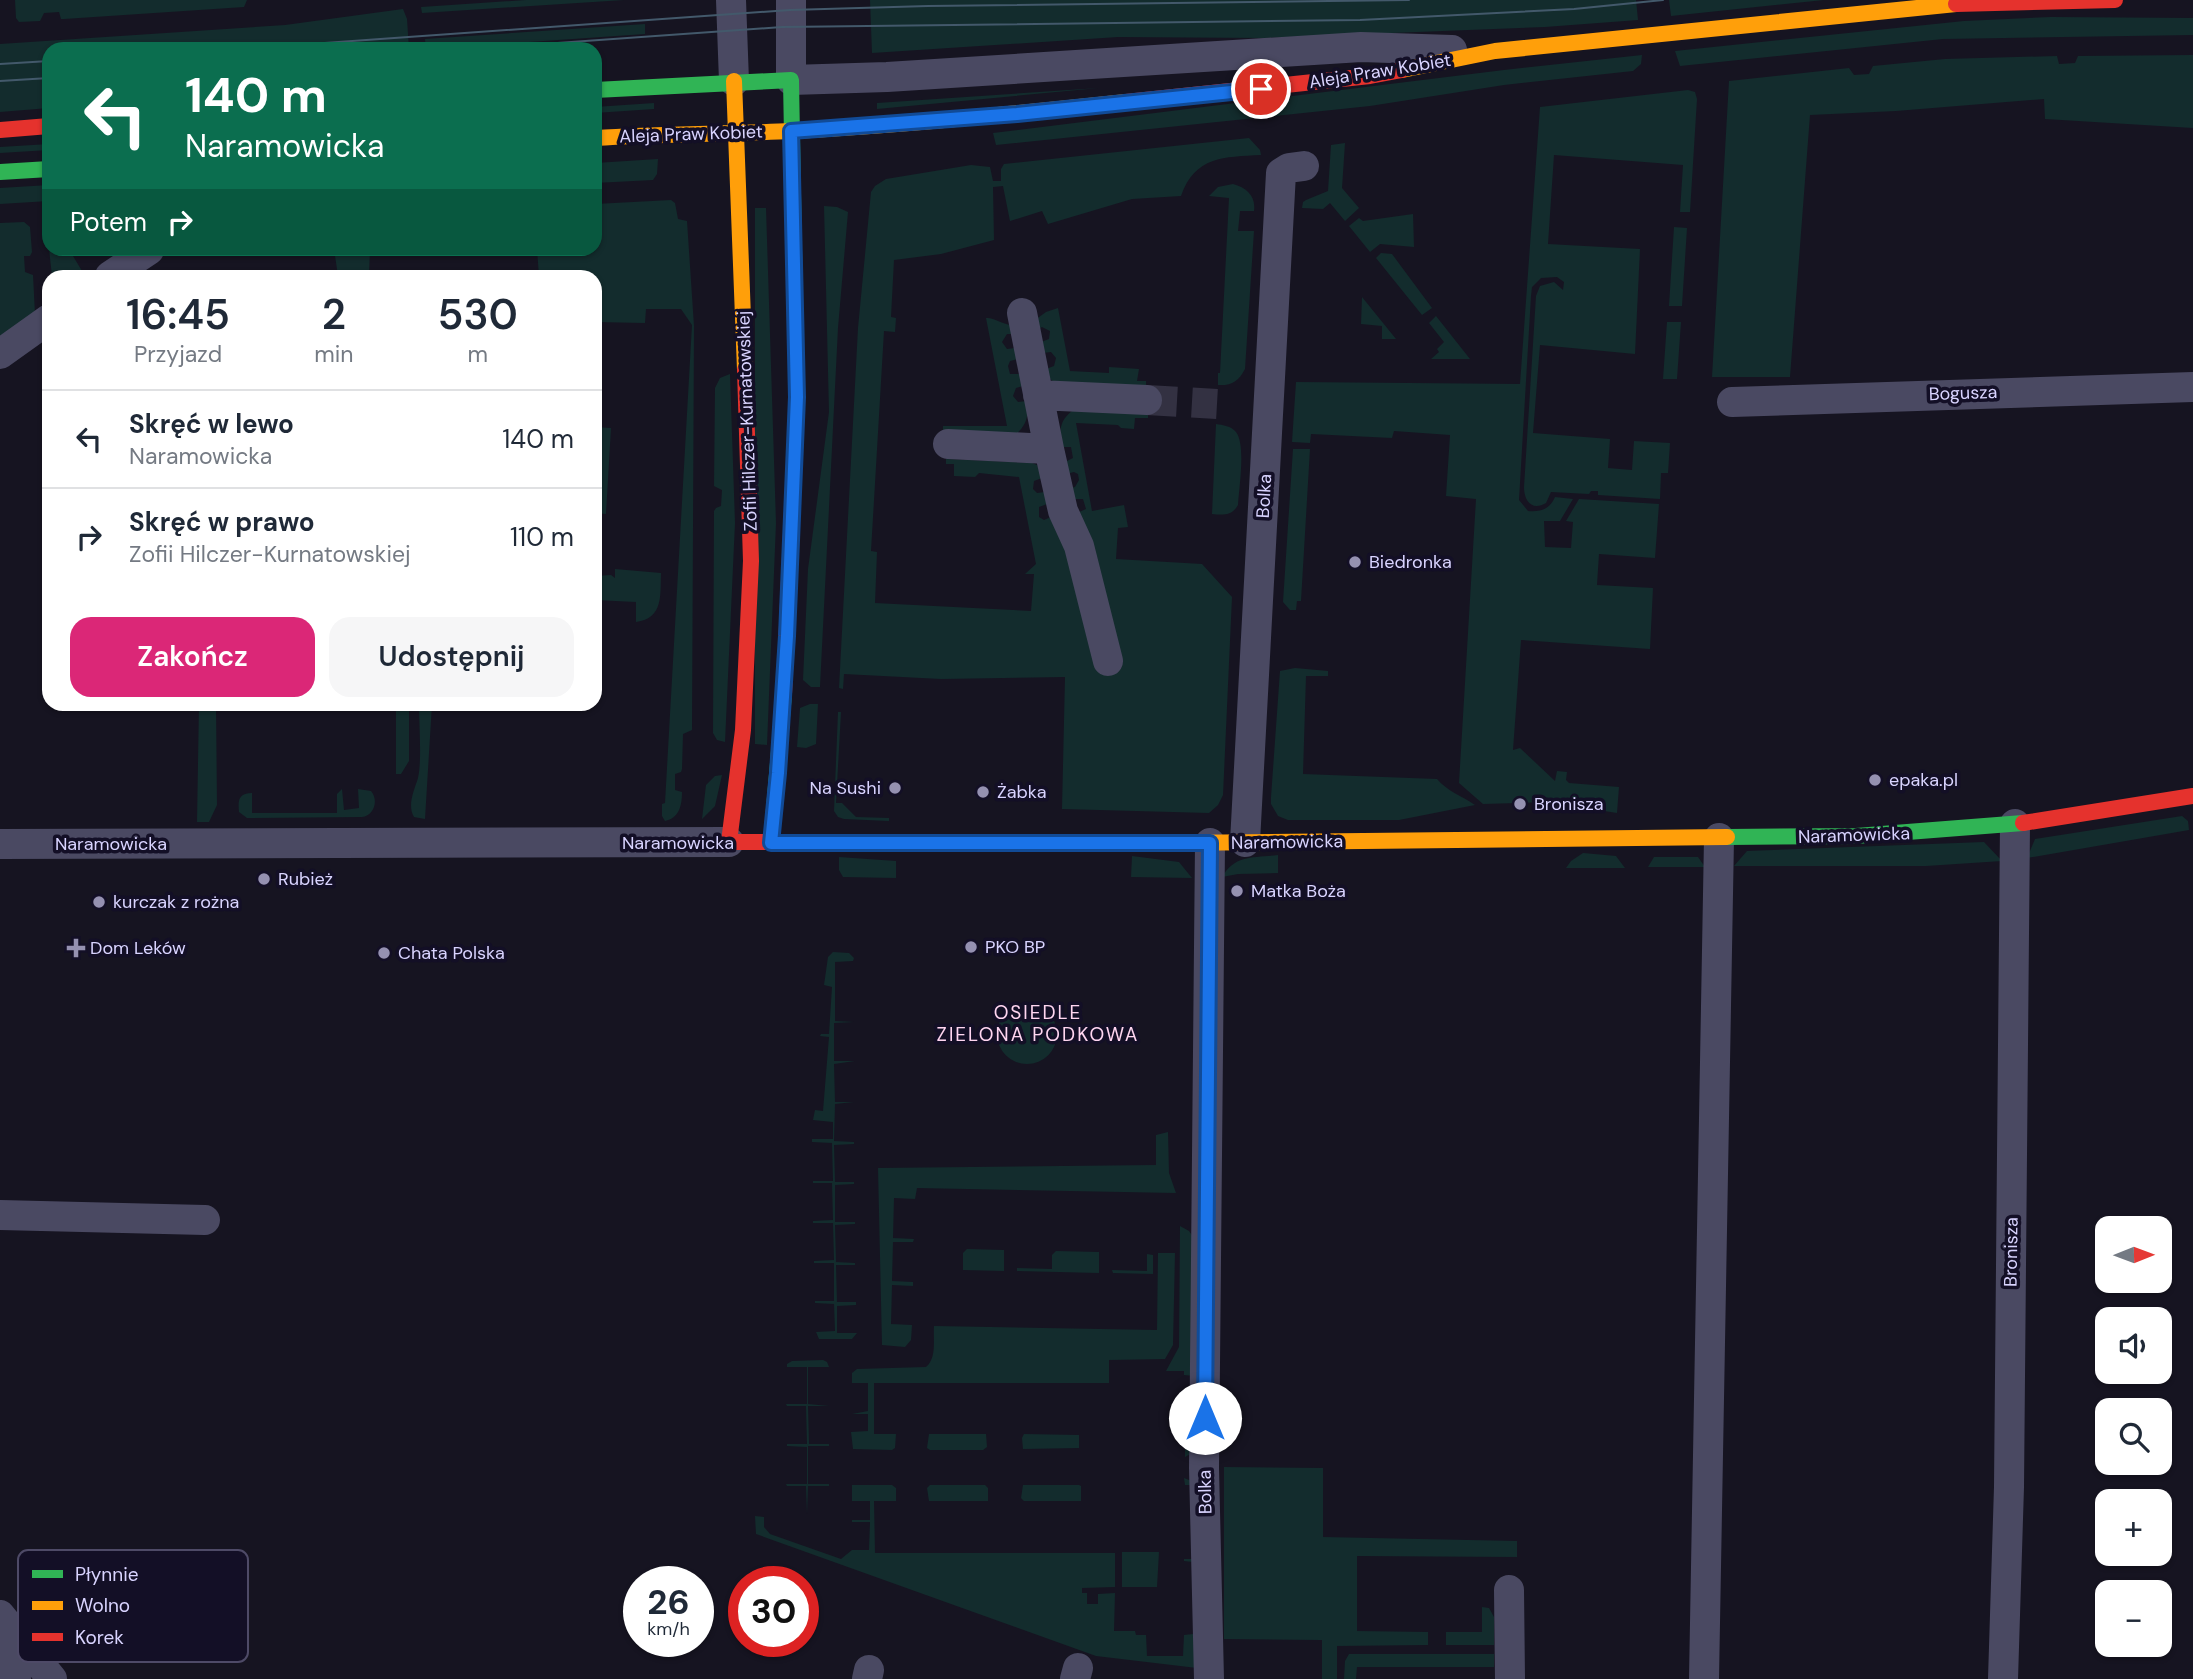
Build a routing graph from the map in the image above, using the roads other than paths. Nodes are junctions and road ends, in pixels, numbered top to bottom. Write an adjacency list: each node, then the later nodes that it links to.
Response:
1 (731, 0): 6 (street, Zofii Hilczer-Kurnatowskiej)
2 (791, 0): 5 (street)
3 (2115, 0): 4 (street, Aleja Praw Kobiet)
4 (1495, 51): 5 (street, Aleja Praw Kobiet); 10 (street, Aleja Praw Kobiet)
5 (791, 79): 6 (street, Aleja Praw Kobiet); 10 (street)
6 (734, 81): 7 (street, Aleja Praw Kobiet); 11 (street, Zofii Hilczer-Kurnatowskiej)
7 (602, 89)
8 (42, 127): 9 (street)
9 (0, 130)
10 (791, 131): 11 (street, Aleja Praw Kobiet); 33 (street)
11 (736, 132): 12 (street, Aleja Praw Kobiet); 31 (street, Zofii Hilczer-Kurnatowskiej)
12 (602, 138)
13 (1304, 166): 32 (street, Bolka)
14 (42, 169): 15 (street)
15 (0, 172)
16 (140, 256): 17 (street)
17 (119, 270)
18 (1022, 313): 22 (street)
19 (42, 323): 20 (street)
20 (0, 354)
21 (2193, 387): 24 (street, Bogusza)
22 (1038, 395): 23 (street); 26 (street)
23 (1147, 400)
24 (1732, 402)
25 (947, 444): 26 (street)
26 (1049, 449): 27 (street)
27 (1108, 661)
28 (2193, 796): 29 (street, Naramowicka)
29 (2015, 824): 30 (street, Naramowicka); 47 (street, Bronisza)
30 (1719, 838): 32 (street, Naramowicka); 46 (street)
31 (729, 842): 33 (street, Naramowicka); 35 (street, Naramowicka)
32 (1245, 842): 34 (street, Naramowicka)
33 (771, 843): 34 (street, Naramowicka)
34 (1210, 843): 44 (street, Bolka)
35 (0, 845)
36 (0, 1214): 37 (street)
37 (205, 1220)
38 (1509, 1590): 45 (street)
39 (0, 1617): 40 (street); 42 (street)
40 (18, 1638)
41 (38, 1662): 43 (street)
42 (16, 1679)
43 (52, 1679)
44 (1209, 1679)
45 (1510, 1679)
46 (1704, 1679)
47 (2003, 1679)

